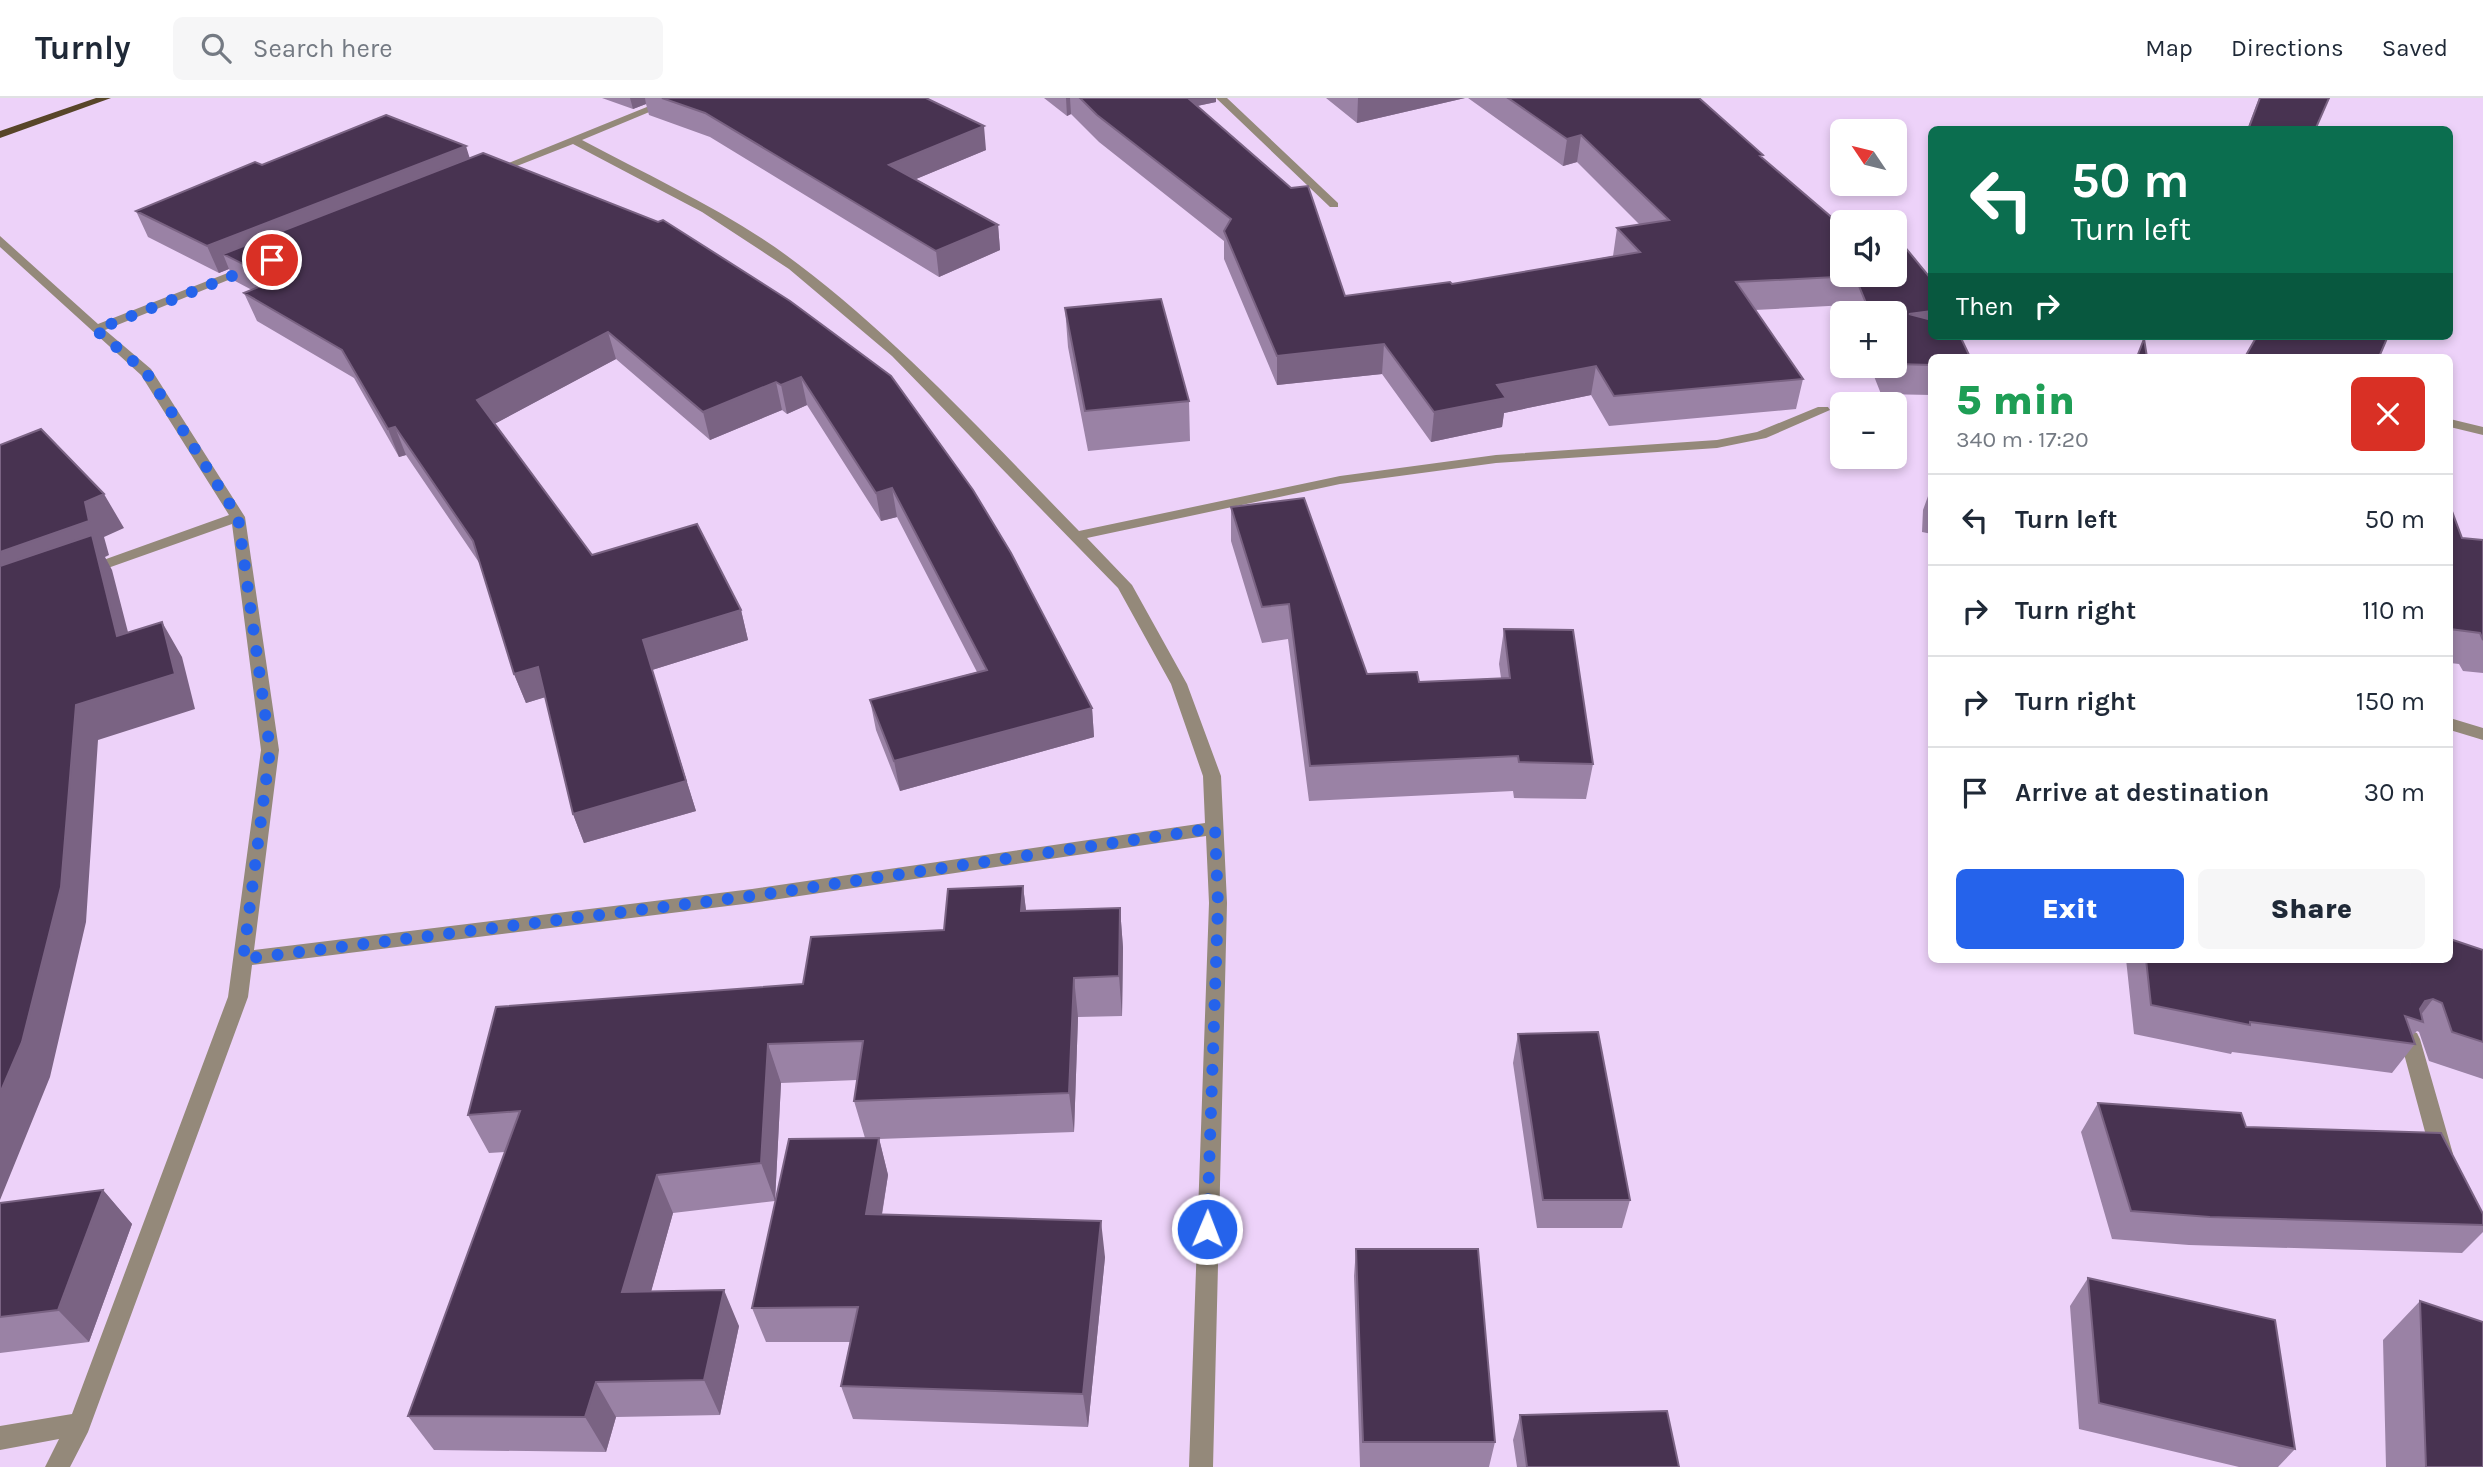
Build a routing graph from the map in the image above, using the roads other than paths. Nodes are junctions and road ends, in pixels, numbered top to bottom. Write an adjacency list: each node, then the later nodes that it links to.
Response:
1 (106, 98): 4 (main road)
2 (678, 98): 5 (street)
3 (1221, 98): 7 (street)
4 (0, 135)
5 (574, 140): 6 (street); 15 (street)
6 (484, 176)
7 (1334, 205)
8 (0, 240): 10 (street)
9 (264, 263): 10 (street)
10 (96, 330): 14 (street)
11 (1823, 410): 15 (street)
12 (2453, 424): 13 (street)
13 (2483, 431)
14 (238, 517): 16 (street); 20 (street)
15 (1076, 536): 19 (street)
16 (75, 575)
17 (2453, 725): 18 (street)
18 (2483, 734)
19 (1215, 828): 20 (street); 26 (street)
20 (243, 959): 23 (street)
21 (2410, 1038): 22 (street)
22 (2445, 1168)
23 (80, 1424): 24 (street); 25 (street)
24 (0, 1438)
25 (57, 1467)
26 (1201, 1467)

